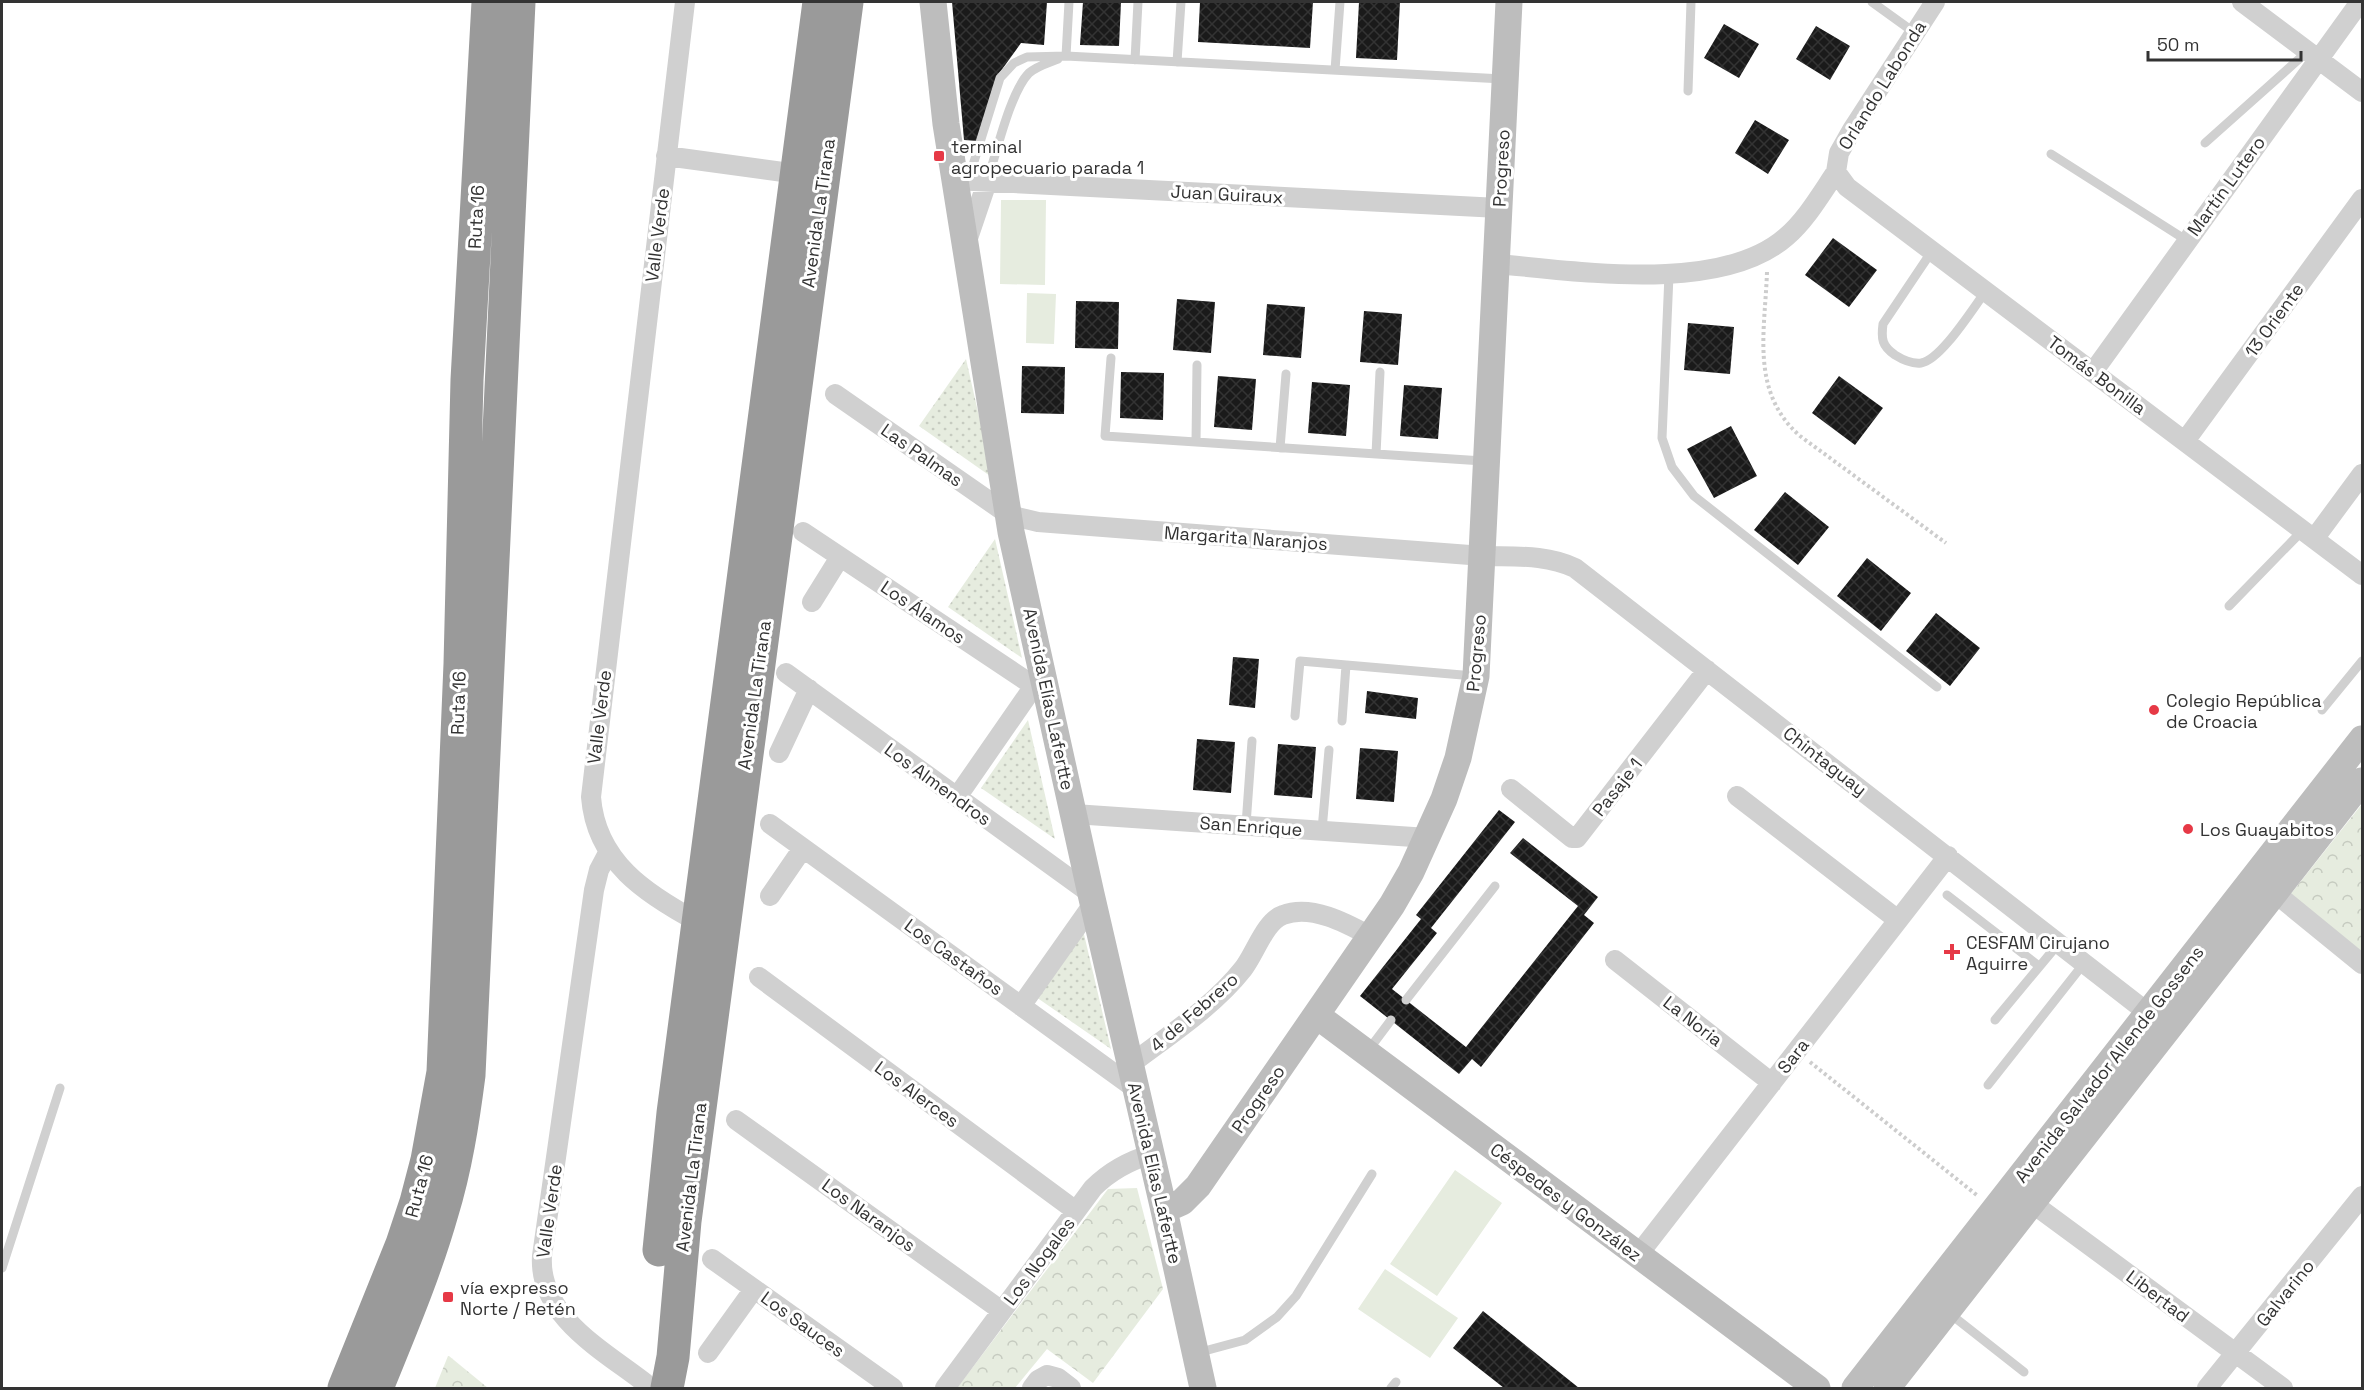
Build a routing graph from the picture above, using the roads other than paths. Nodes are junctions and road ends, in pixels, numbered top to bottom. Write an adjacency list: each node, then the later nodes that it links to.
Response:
1 (488, 2): 129 (highway, Ruta 16)
2 (519, 2): 130 (highway, Ruta 16)
3 (685, 2): 28 (street, Valle Verde)
4 (819, 2): 30 (highway, Avenida La Tirana)
5 (847, 2): 30 (highway, Avenida La Tirana)
6 (933, 2): 31 (street, Avenida Elías Lafertte)
7 (1069, 2): 19 (lane)
8 (1138, 2): 20 (lane)
9 (1181, 2): 21 (lane)
10 (1340, 2): 22 (lane)
11 (1509, 2): 23 (street, Progreso)
12 (1691, 2): 24 (lane)
13 (1872, 2): 17 (lane)
14 (1935, 2): 17 (street, Orlando Labonda)
15 (2242, 2): 18 (street)
16 (2360, 2): 18 (street, Martín Lutero)
17 (1915, 33): 29 (street, Orlando Labonda)
18 (2313, 55): 25 (street); 26 (lane); 34 (street, Martín Lutero)
19 (1066, 56): 20 (lane); 31 (lane); 31 (lane)
20 (1135, 60): 21 (lane)
21 (1177, 62): 22 (lane)
22 (1335, 70): 23 (lane)
23 (1505, 80): 33 (street, Progreso)
24 (1688, 91)
25 (2362, 92)
26 (2205, 143)
27 (2051, 154): 34 (lane)
28 (666, 156): 30 (street); 84 (street, Valle Verde)
29 (1836, 172): 35 (street, Tomás Bonilla); 37 (street, Orlando Labonda)
30 (810, 175): 92 (highway, Avenida La Tirana)
31 (970, 181): 33 (street, Juan Guiraux); 51 (street, Avenida Elías Lafertte)
32 (2362, 199): 45 (street, 13 Oriente)
33 (1499, 208): 36 (street, Progreso)
34 (2187, 240): 42 (street, Martín Lutero)
35 (1932, 251): 38 (street, Tomás Bonilla); 38 (lane)
36 (1497, 264): 37 (street, Orlando Labonda); 49 (street, Progreso)
37 (1670, 275): 65 (lane)
38 (1986, 291): 42 (street, Tomás Bonilla)
39 (1111, 358): 46 (lane)
40 (1197, 365): 46 (lane)
41 (1380, 372): 48 (lane)
42 (2093, 372): 45 (street, Tomás Bonilla)
43 (1286, 374): 47 (lane)
44 (835, 394): 51 (street, Las Palmas)
45 (2185, 441): 53 (street, Tomás Bonilla)
46 (1196, 442): 47 (lane)
47 (1280, 448): 48 (lane)
48 (1376, 454): 49 (lane)
49 (1487, 462): 54 (street, Progreso)
50 (2362, 474): 53 (street)
51 (1009, 515): 54 (street, Margarita Naranjos); 64 (street, Avenida Elías Lafertte)
52 (802, 532): 55 (street, Los Álamos)
53 (2309, 535): 56 (street, Tomás Bonilla); 58 (lane)
54 (1483, 556): 61 (street, Chintaguay); 63 (street, Progreso)
55 (840, 557): 57 (street); 64 (street, Los Álamos)
56 (2362, 575)
57 (812, 602)
58 (2229, 606)
59 (2362, 661): 67 (lane)
60 (1346, 665): 63 (lane); 68 (lane); 69 (lane)
61 (1707, 670): 75 (street, Pasaje 1); 85 (street, Chintaguay)
62 (786, 673): 66 (street, Los Almendros)
63 (1476, 676): 82 (street, Progreso)
64 (1040, 685): 77 (street); 78 (street, Avenida Elías Lafertte)
65 (1938, 687)
66 (809, 689): 73 (street); 77 (street, Los Almendros)
67 (2322, 710)
68 (1295, 716)
69 (1342, 721)
70 (2362, 739): 102 (street, Avenida Salvador Allende Gossens)
71 (1252, 741): 80 (lane)
72 (1329, 750): 81 (lane)
73 (779, 753)
74 (2362, 781): 87 (street, Avenida Salvador Allende Gossens)
75 (1511, 789)
76 (1737, 796): 91 (street)
77 (957, 797): 90 (street, Los Almendros)
78 (1074, 814): 80 (street, San Enrique); 90 (street, Avenida Elías Lafertte)
79 (770, 824): 83 (street, Los Castaños)
80 (1246, 825): 81 (street, San Enrique)
81 (1322, 830): 82 (street, San Enrique)
82 (1428, 838): 93 (street, Progreso)
83 (803, 848): 89 (street); 101 (street, Los Castaños)
84 (608, 853): 92 (street); 128 (street, Valle Verde)
85 (1948, 856): 91 (street, Sara); 94 (street, Chintaguay)
86 (1495, 886): 100 (lane)
87 (2275, 893): 97 (street); 115 (street, Avenida Salvador Allende Gossens)
88 (1947, 895): 98 (lane)
89 (770, 896)
90 (1092, 899): 101 (street); 107 (street, Avenida Elías Lafertte)
91 (1898, 920): 108 (street, Sara)
92 (711, 924): 128 (highway, Avenida La Tirana)
93 (1370, 936): 103 (street, Progreso); 107 (street, 4 de Febrero)
94 (2059, 942): 96 (street, Chintaguay); 98 (lane)
95 (1615, 960): 108 (street, La Noria)
96 (2085, 962): 102 (street, Chintaguay); 109 (lane)
97 (2362, 964)
98 (2039, 966): 105 (lane)
99 (759, 977): 117 (street, Los Alerces)
100 (1406, 1000)
101 (1022, 1006): 107 (street, Los Castaños)
102 (2148, 1013): 137 (street, Avenida Salvador Allende Gossens)
103 (1316, 1015): 106 (street, Céspedes y González); 116 (street, Progreso)
104 (1391, 1020): 106 (lane)
105 (1995, 1020)
106 (1366, 1053): 118 (street, Céspedes y González)
107 (1134, 1077): 112 (street, Avenida Elías Lafertte)
108 (1772, 1083): 118 (street, Sara)
109 (1988, 1085)
110 (60, 1088): 120 (lane)
111 (736, 1120): 122 (street, Los Naranjos)
112 (1152, 1154): 116 (street, Avenida Elías Lafertte); 117 (street, Los Nogales)
113 (1372, 1173): 125 (lane)
114 (2362, 1196): 126 (street, Galvarino)
115 (2032, 1203): 123 (street, Avenida Salvador Allende Gossens); 126 (street, Libertad)
116 (1164, 1210): 125 (street, Avenida Elías Lafertte)
117 (1076, 1211): 122 (street, Los Nogales)
118 (1638, 1255): 136 (street, Céspedes y González)
119 (712, 1259): 121 (street, Los Sauces)
120 (2, 1268)
121 (754, 1289): 124 (street); 131 (street, Los Sauces)
122 (1002, 1311): 132 (street, Los Nogales)
123 (1948, 1311): 127 (lane); 138 (street, Avenida Salvador Allende Gossens)
124 (708, 1353)
125 (1196, 1354): 135 (street, Avenida Elías Lafertte)
126 (2236, 1354): 139 (street, Galvarino); 140 (street, Libertad)
127 (2024, 1372)
128 (652, 1387)
129 (344, 1389)
130 (377, 1389)
131 (893, 1389)
132 (945, 1389)
133 (1032, 1389): 134 (street)
134 (1071, 1389)
135 (1203, 1389)
136 (1817, 1389)
137 (1855, 1389)
138 (1887, 1389)
139 (2207, 1389)
140 (2283, 1389)

